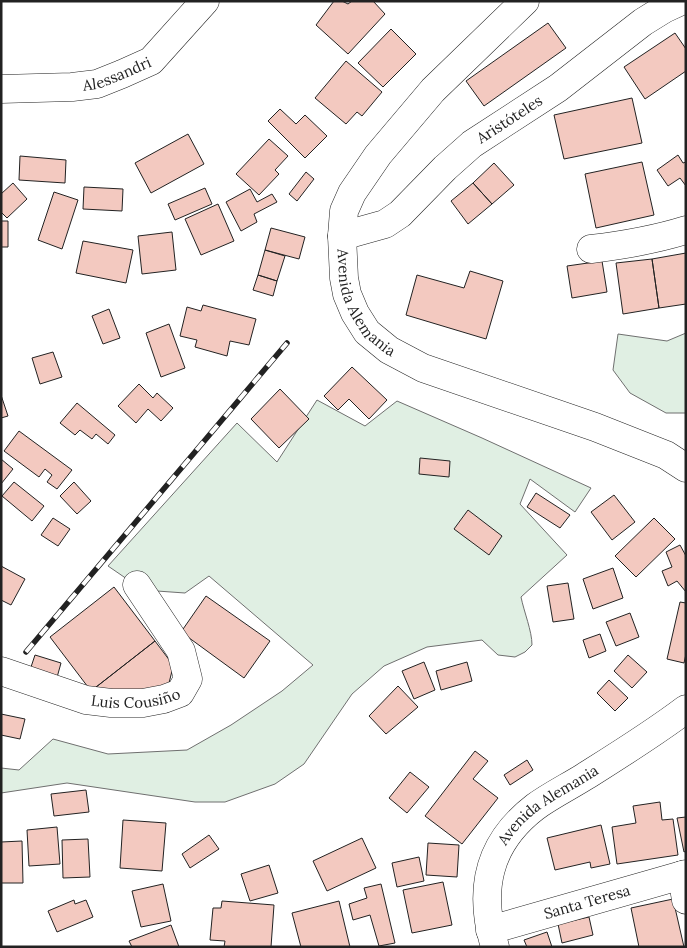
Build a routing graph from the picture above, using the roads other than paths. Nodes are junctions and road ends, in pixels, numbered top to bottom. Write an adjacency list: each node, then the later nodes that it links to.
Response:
1 (205, 1): 4 (street, Alessandri)
2 (525, 1): 6 (street, Avenida Alemania)
3 (680, 1): 6 (street, Aristóteles)
4 (1, 89)
5 (686, 230): 7 (street)
6 (342, 236): 8 (street, Avenida Alemania)
7 (591, 249)
8 (686, 468)
9 (137, 585): 10 (street, Luis Cousiño)
10 (1, 671)
11 (686, 709): 13 (street, Avenida Alemania)
12 (685, 883): 13 (street, Santa Teresa)
13 (492, 938)

